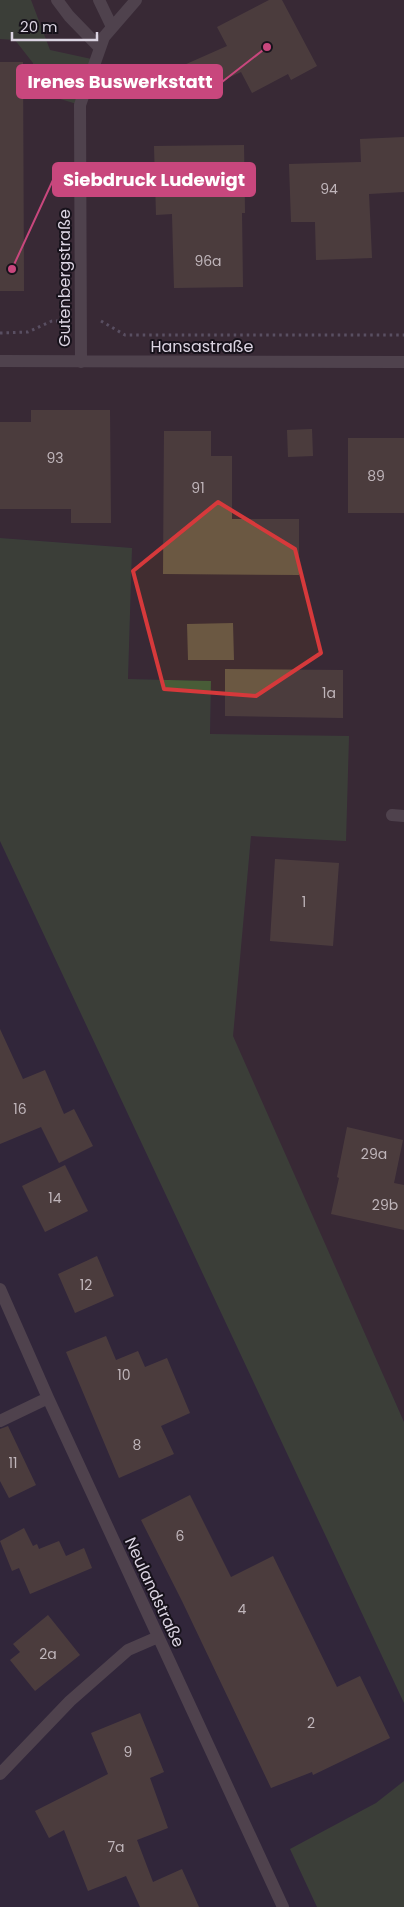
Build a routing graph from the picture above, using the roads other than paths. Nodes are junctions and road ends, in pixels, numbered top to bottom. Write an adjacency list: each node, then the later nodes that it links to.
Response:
1 (57, 0): 5 (street)
2 (99, 0): 4 (street)
3 (136, 0): 4 (street, Gutenbergstraße)
4 (112, 27): 5 (street, Gutenbergstraße)
5 (100, 48): 7 (street, Gutenbergstraße)
6 (0, 361): 7 (street, Hansastraße)
7 (81, 362): 8 (street, Hansastraße)
8 (404, 362)
9 (0, 1289): 10 (street, Neulandstraße)
10 (48, 1398): 11 (street); 12 (street, Neulandstraße)
11 (0, 1421)
12 (158, 1637): 13 (street); 14 (street, Neulandstraße)
13 (0, 1774)
14 (283, 1907)

